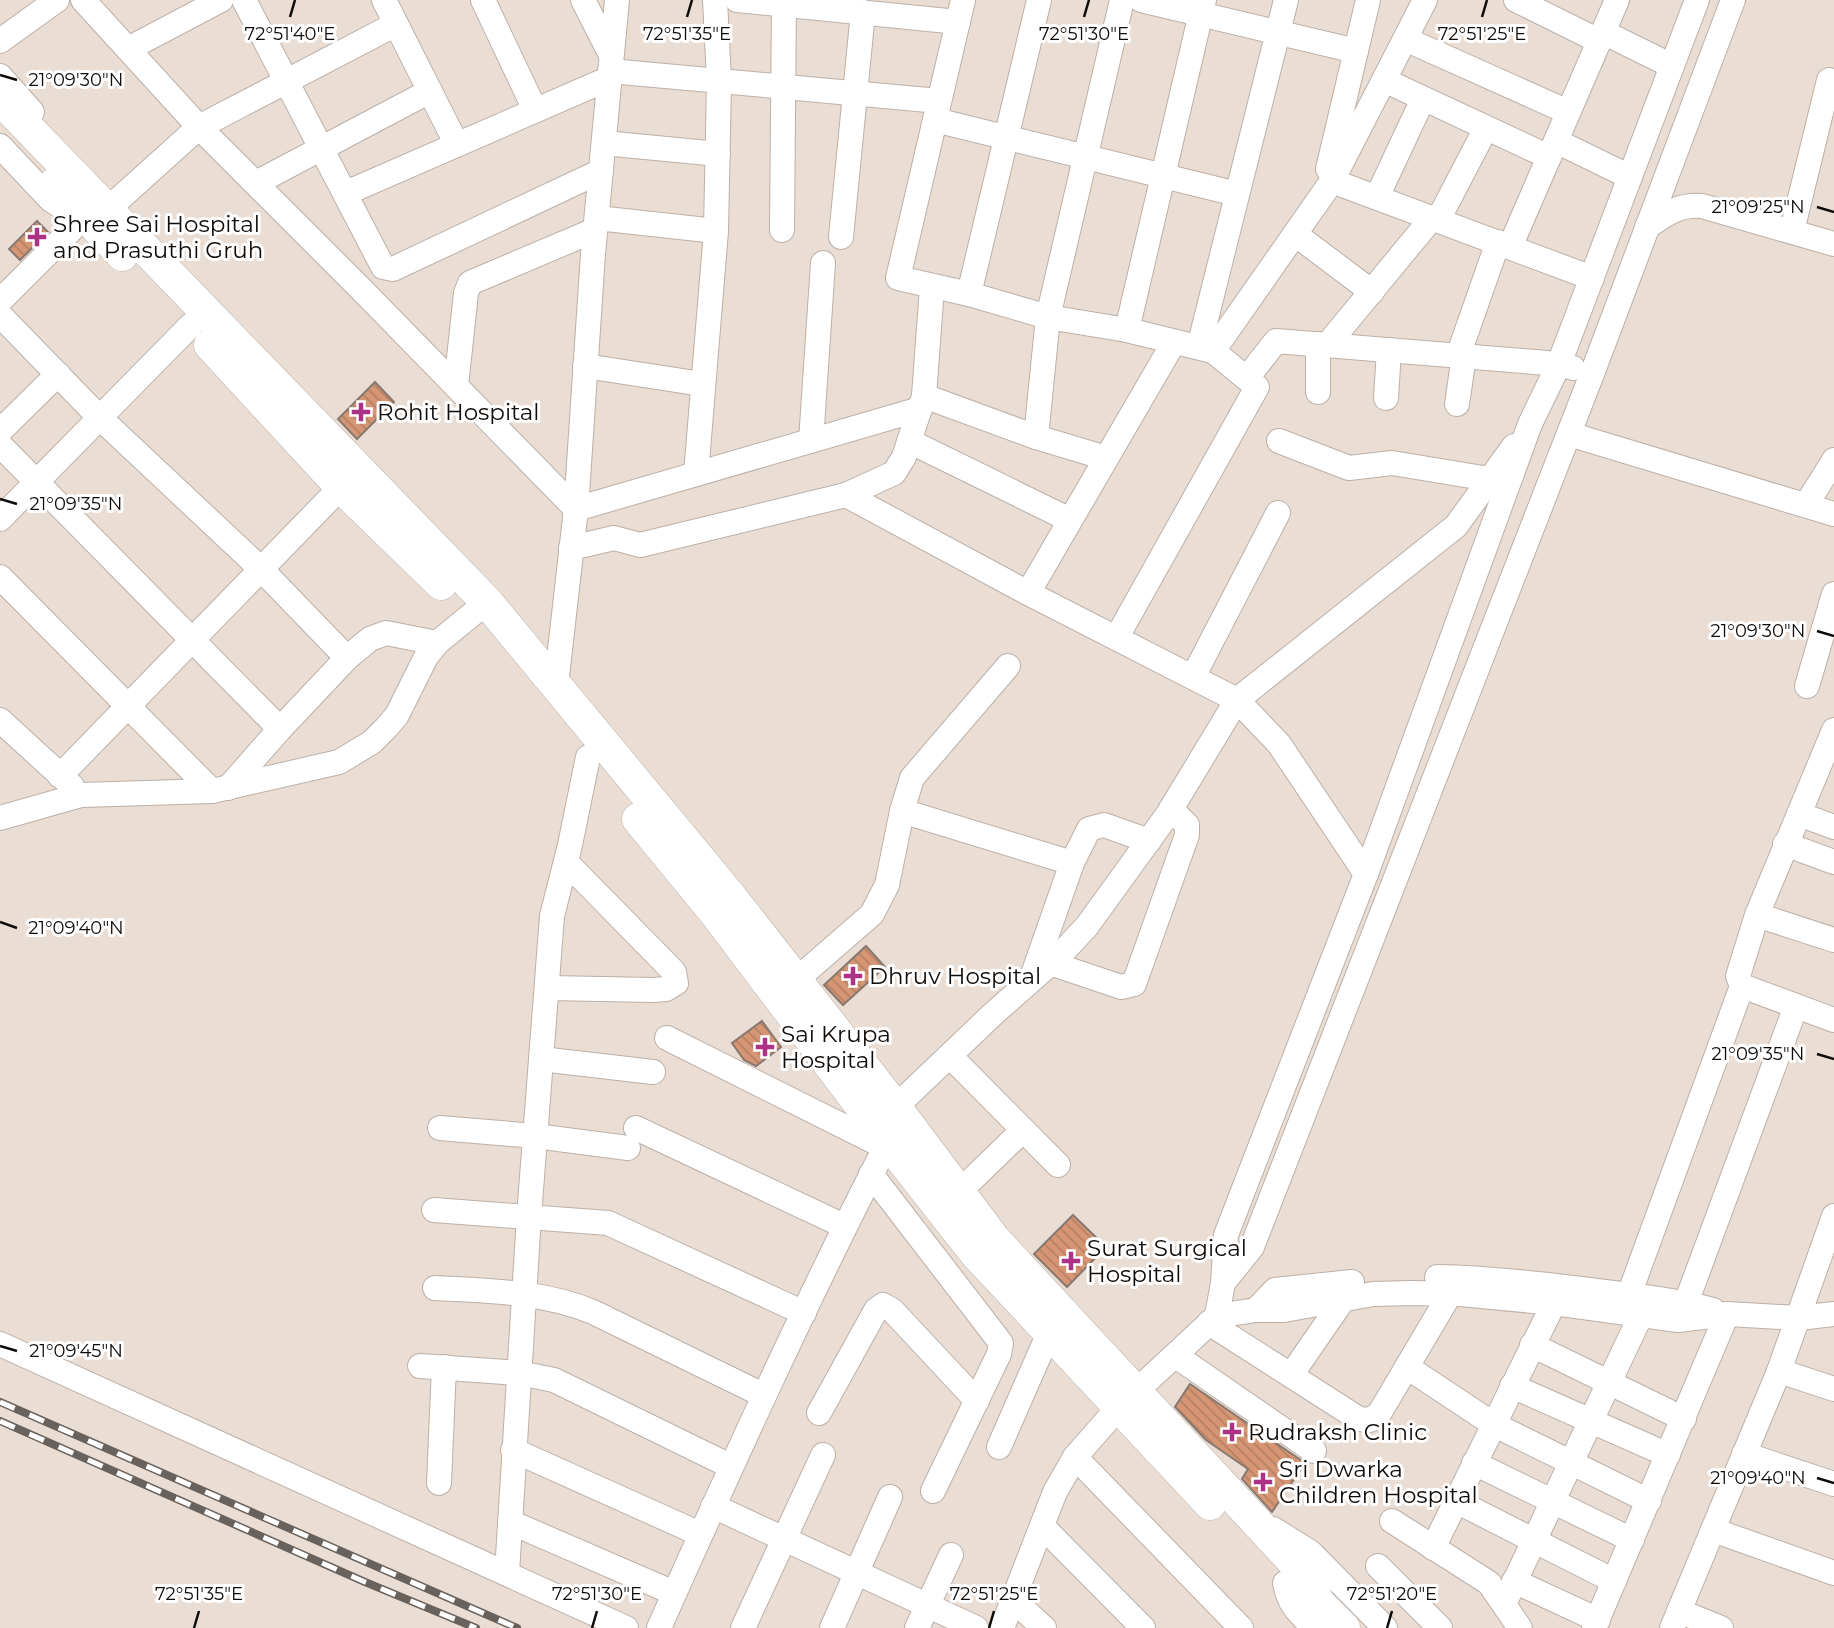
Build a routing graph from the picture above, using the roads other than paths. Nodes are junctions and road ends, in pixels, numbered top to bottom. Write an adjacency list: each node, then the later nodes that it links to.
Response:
1 (57, 0): 29 (street)
2 (83, 0): 30 (street)
3 (221, 0): 30 (street)
4 (244, 0): 37 (street)
5 (384, 0): 25 (street)
6 (483, 0): 43 (street)
7 (583, 0): 33 (street)
8 (617, 0): 33 (street)
9 (715, 0): 38 (street)
10 (737, 0): 21 (street)
11 (1039, 0): 49 (street)
12 (1122, 0): 55 (street)
13 (1140, 0): 22 (street)
14 (1286, 0): 26 (street)
15 (1368, 0): 31 (street)
16 (1425, 0): 28 (street)
17 (1516, 0): 27 (street)
18 (1617, 0): 27 (street)
19 (1697, 0): 32 (street)
20 (1733, 0): 67 (street)
21 (784, 2): 24 (street); 39 (street)
22 (1202, 7): 26 (street); 57 (street)
23 (960, 11): 24 (street); 44 (street)
24 (863, 12): 41 (street)
25 (396, 24): 37 (street); 40 (street)
26 (1278, 32): 31 (street); 62 (street)
27 (1601, 36): 32 (street); 45 (street)
28 (1405, 39): 35 (street); 45 (street)
29 (0, 41)
30 (128, 49): 47 (street)
31 (1356, 51): 60 (street)
32 (1672, 66): 58 (street)
33 (611, 68): 38 (street); 43 (street); 50 (street)
34 (0, 76): 64 (street)
35 (1384, 80): 42 (street); 60 (street)
36 (1829, 80): 70 (street)
37 (287, 81): 47 (street); 52 (street)
38 (719, 81): 39 (street); 54 (street)
39 (783, 87): 41 (street); 68 (street)
40 (430, 91): 51 (street); 52 (street)
41 (855, 93): 44 (street); 72 (street)
42 (1423, 99): 48 (street); 63 (street)
43 (535, 110): 51 (street)
44 (937, 111): 49 (street); 77 (street)
45 (1568, 112): 53 (street)
46 (6, 124): 64 (main road)
47 (199, 127): 59 (street); 64 (street)
48 (1486, 128): 53 (street); 65 (street)
49 (1006, 137): 55 (street); 79 (street)
50 (604, 143): 54 (street); 56 (street)
51 (457, 145): 61 (street)
52 (322, 148): 59 (street); 61 (street)
53 (1553, 149): 58 (street); 74 (street)
54 (718, 154): 69 (street)
55 (1085, 157): 57 (street); 82 (street)
56 (601, 171): 61 (street); 66 (street)
57 (1163, 176): 62 (street); 84 (street)
58 (1630, 177): 76 (street)
59 (256, 183): 96 (street)
60 (1327, 189): 63 (street); 71 (street)
61 (346, 193)
62 (1237, 194): 87 (street)
63 (1377, 197): 65 (street)
64 (94, 211): 80 (street); 83 (main road); 128 (main road)
65 (1435, 219): 74 (street); 78 (street)
66 (596, 224): 69 (street); 91 (street); 96 (street)
67 (1647, 227): 70 (street); 93 (street)
68 (782, 230)
69 (716, 231): 95 (street)
70 (1792, 231): 73 (street)
71 (1295, 234): 78 (street); 87 (street)
72 (841, 237)
73 (1834, 244)
74 (1504, 245): 76 (street); 89 (street)
75 (823, 263): 107 (street)
76 (1592, 278): 90 (street)
77 (932, 287): 79 (street); 99 (street)
78 (1372, 292): 86 (street)
79 (969, 293): 82 (street)
80 (0, 301)
81 (0, 315): 92 (street)
82 (1048, 317): 84 (street); 105 (street)
83 (191, 325): 101 (street); 115 (main road)
84 (1127, 330): 85 (street)
85 (1174, 341): 87 (street); 110 (street)
86 (1323, 344): 88 (street); 94 (street); 97 (street)
87 (1206, 349): 94 (street)
88 (1389, 350): 89 (street); 98 (street)
89 (1461, 356): 90 (street); 100 (street)
90 (1559, 364): 93 (street); 102 (street)
91 (585, 366): 95 (street); 118 (street)
92 (58, 374): 101 (street); 103 (street)
93 (1592, 374): 104 (street)
94 (1247, 379): 129 (street)
95 (702, 384): 112 (street)
96 (456, 386): 118 (street)
97 (1318, 392)
98 (1386, 398)
99 (922, 402): 105 (street); 107 (street); 108 (street)
100 (1457, 404)
101 (99, 417): 114 (street); 124 (street)
102 (1530, 424): 113 (street); 157 (street)
103 (0, 430)
104 (1569, 434): 117 (street); 182 (street)
105 (1036, 437): 110 (street)
106 (1279, 440): 113 (street)
107 (811, 441): 112 (street)
108 (909, 441): 116 (street); 122 (street)
109 (0, 445): 114 (street)
110 (1106, 458): 122 (street)
111 (1834, 460): 117 (street)
112 (696, 474): 118 (street)
113 (1489, 479): 137 (street)
114 (37, 480): 121 (street); 130 (street)
115 (341, 487): 124 (street); 128 (main road)
116 (846, 495): 123 (street); 126 (street)
117 (1806, 505): 120 (street)
118 (576, 509): 123 (street)
119 (1279, 513): 134 (street)
120 (1834, 514)
121 (0, 519)
122 (1070, 520): 126 (street)
123 (571, 548): 135 (street)
124 (261, 569): 130 (street); 132 (street)
125 (0, 577): 138 (street)
126 (1028, 593): 129 (street)
127 (1834, 594): 136 (street)
128 (480, 608): 131 (street); 135 (main road); 142 (main road)
129 (1117, 637): 134 (street)
130 (192, 640): 138 (street); 140 (street)
131 (436, 643): 132 (street); 145 (street)
132 (348, 658): 140 (street)
133 (1008, 666): 148 (street)
134 (1193, 677): 137 (street)
135 (556, 685): 161 (main road)
136 (1807, 686)
137 (1237, 700): 147 (street); 157 (street)
138 (128, 706): 144 (street); 145 (street)
139 (1, 723): 144 (street)
140 (280, 729): 145 (street)
141 (1834, 730): 143 (street)
142 (587, 757): 154 (street); 172 (main road)
143 (1828, 759): 149 (street)
144 (60, 776): 146 (street)
145 (220, 789): 146 (street)
146 (81, 795): 150 (street)
147 (1171, 809): 152 (street); 160 (street)
148 (902, 811): 156 (street); 161 (street)
149 (1799, 814): 151 (street); 153 (street)
150 (0, 818)
151 (1834, 827)
152 (1149, 841): 156 (street); 160 (street)
153 (1785, 844): 155 (street); 158 (street)
154 (566, 862): 164 (street); 164 (street)
155 (1834, 862)
156 (1072, 863): 162 (street)
157 (1366, 874): 182 (street)
158 (1757, 915): 159 (street); 163 (street)
159 (1834, 940)
160 (1050, 963): 162 (street)
161 (796, 980): 172 (main road)
162 (1031, 980): 168 (street)
163 (1742, 986): 165 (street); 189 (street)
164 (548, 988): 169 (street)
165 (1796, 1006): 166 (street); 188 (street)
166 (1834, 1020)
167 (667, 1038): 172 (street)
168 (950, 1056): 172 (street); 173 (street)
169 (541, 1059): 170 (street); 174 (street)
170 (653, 1072)
171 (440, 1128): 174 (street)
172 (886, 1130): 176 (street); 177 (main road); 196 (main road)
173 (1023, 1130): 175 (street); 177 (street)
174 (535, 1136): 179 (street); 181 (street)
175 (1058, 1165)
176 (871, 1174): 181 (street); 209 (street)
177 (959, 1192): 208 (main road)
178 (435, 1210): 179 (street)
179 (529, 1216): 184 (street); 191 (street)
180 (1834, 1216): 194 (street)
181 (844, 1226): 191 (street)
182 (1223, 1283): 195 (street)
183 (435, 1288): 184 (street)
184 (525, 1293): 202 (street); 207 (street)
185 (1451, 1294): 186 (street); 187 (street); 200 (street)
186 (1345, 1297): 190 (street); 203 (street)
187 (1554, 1303): 189 (street); 198 (street)
188 (1686, 1303): 189 (street); 192 (street)
189 (1635, 1305): 190 (street); 192 (street); 204 (street)
190 (1256, 1310): 195 (street)
191 (804, 1313): 207 (street)
192 (1727, 1314): 194 (street); 211 (street)
193 (1834, 1314): 194 (street)
194 (1799, 1318): 201 (street)
195 (1213, 1320): 199 (street); 203 (street)
196 (1049, 1333): 208 (main road); 214 (street)
197 (0, 1344): 244 (street)
198 (1532, 1345): 204 (street); 205 (street)
199 (1176, 1356): 208 (street); 216 (street)
200 (1407, 1367): 203 (street); 213 (street)
201 (1779, 1371): 206 (street); 217 (street)
202 (519, 1373): 215 (street); 223 (street); 224 (street)
203 (1291, 1375)
204 (1608, 1381): 211 (street); 212 (street)
205 (1512, 1386): 212 (street); 213 (street)
206 (1834, 1389)
207 (764, 1395): 223 (street)
208 (1128, 1399): 220 (street); 232 (main road); 252 (main road)
209 (977, 1401): 210 (street); 226 (street)
210 (819, 1413)
211 (1684, 1419): 219 (street)
212 (1590, 1421): 219 (street); 221 (street)
213 (1493, 1424): 221 (street); 222 (street)
214 (999, 1447)
215 (513, 1450): 234 (street); 237 (street)
216 (1314, 1451)
217 (1744, 1454): 225 (street); 236 (street)
218 (824, 1455): 238 (street)
219 (1668, 1455): 228 (street)
220 (1075, 1457): 235 (street); 264 (street)
221 (1570, 1462): 228 (street); 229 (street)
222 (1474, 1464): 229 (street); 230 (street)
223 (730, 1466): 231 (street)
224 (439, 1483)
225 (1834, 1484)
226 (933, 1491)
227 (890, 1497): 245 (street)
228 (1648, 1500): 239 (street)
229 (1552, 1501): 239 (street); 240 (street)
230 (1456, 1502): 240 (street); 241 (street)
231 (713, 1506): 237 (street); 238 (street)
232 (1245, 1512): 252 (main road); 265 (street)
233 (1392, 1521): 241 (street)
234 (510, 1522): 244 (street); 248 (street)
235 (1042, 1526): 249 (street); 263 (street)
236 (1713, 1530): 246 (street); 253 (street)
237 (701, 1534): 248 (street)
238 (785, 1539): 245 (street); 257 (street)
239 (1632, 1540): 247 (street)
240 (1533, 1542): 247 (street); 251 (street)
241 (1433, 1548): 251 (street)
242 (951, 1555): 250 (street)
243 (1378, 1566): 266 (street)
244 (507, 1573): 255 (street)
245 (857, 1573): 250 (street); 258 (street)
246 (1834, 1573)
247 (1614, 1581): 254 (street)
248 (674, 1592): 256 (street)
249 (1013, 1600): 261 (street); 262 (street)
250 (928, 1606): 259 (street); 260 (street)
251 (1514, 1612): 254 (street)
252 (1327, 1619)
253 (1676, 1620): 267 (street)
254 (1596, 1624)
255 (626, 1628)
256 (659, 1628)
257 (743, 1628)
258 (832, 1628)
259 (917, 1628)
260 (976, 1628)
261 (1002, 1628)
262 (1044, 1628)
263 (1143, 1628)
264 (1241, 1628)
265 (1385, 1628)
266 (1440, 1628)
267 (1721, 1628)

